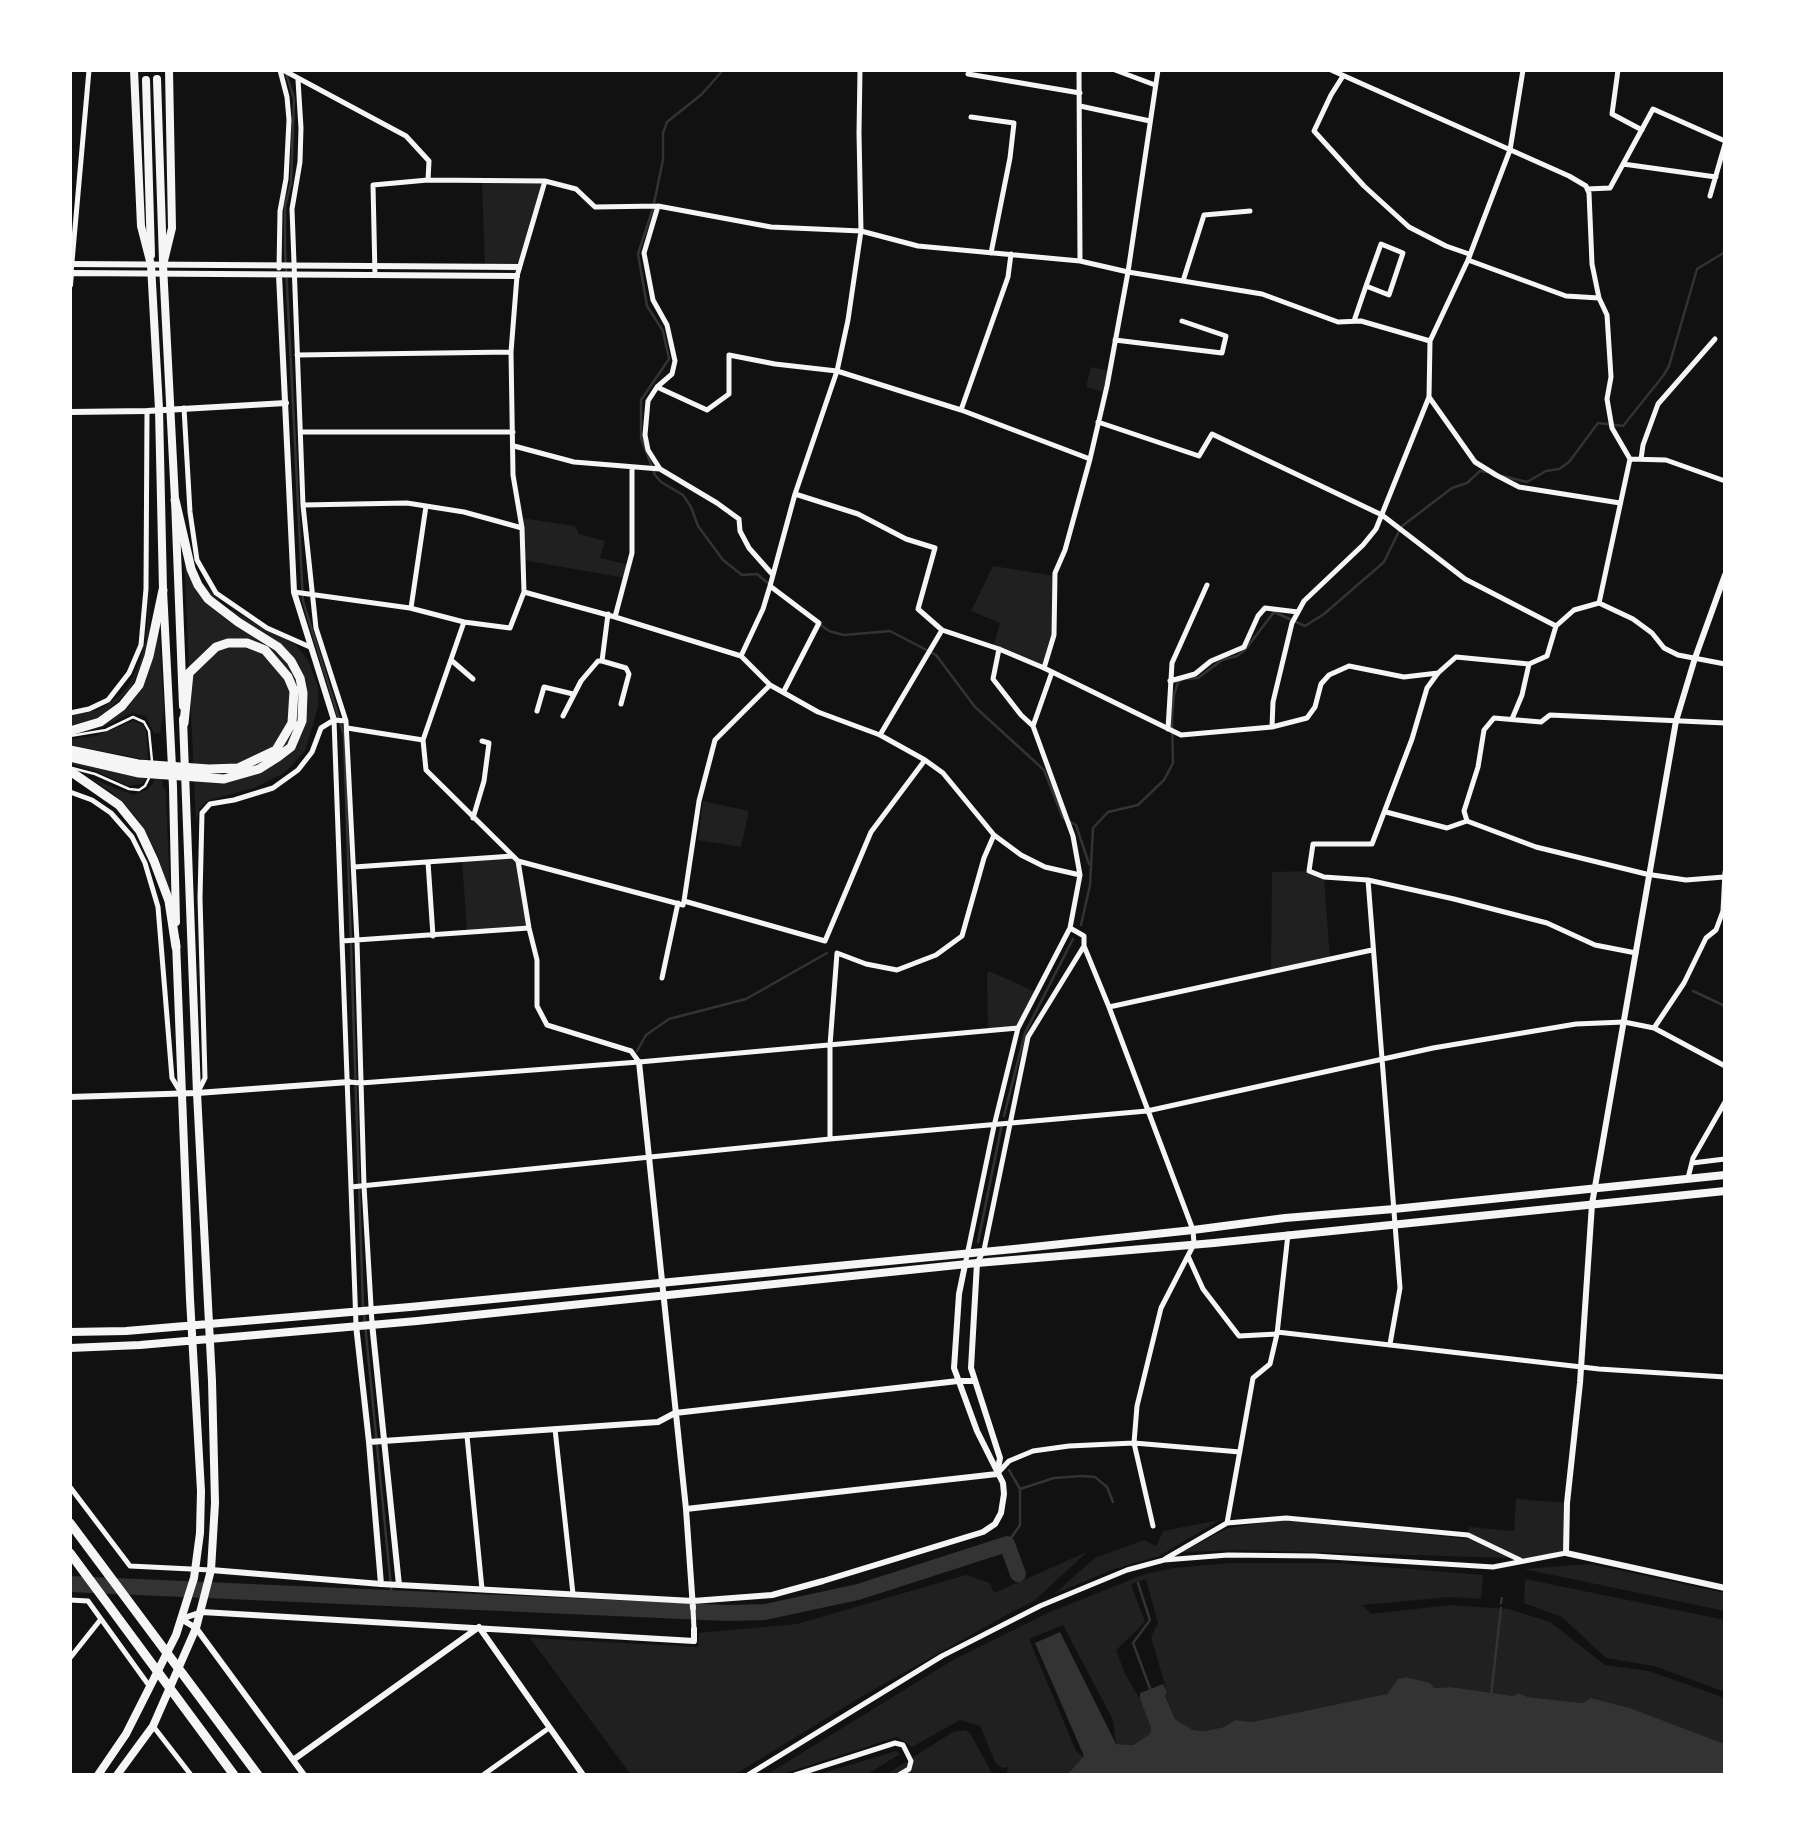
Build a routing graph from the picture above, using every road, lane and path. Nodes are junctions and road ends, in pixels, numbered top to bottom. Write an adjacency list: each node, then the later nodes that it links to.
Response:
1 (89, 70): 38 (street)
2 (134, 70): 43 (main road)
3 (169, 70): 44 (main road)
4 (282, 70): 16 (street); 39 (street)
5 (860, 70): 33 (street)
6 (1079, 70): 18 (street)
7 (1115, 70): 17 (street)
8 (1158, 70): 17 (street)
9 (1331, 70): 13 (street)
10 (1523, 70): 24 (street)
11 (1618, 70): 22 (street)
12 (968, 74): 18 (street)
13 (1343, 76): 24 (street); 36 (street)
14 (157, 79): 44 (main road)
15 (146, 80): 43 (main road)
16 (298, 80): 27 (street); 40 (street)
17 (1155, 85): 21 (street)
18 (1080, 93): 19 (street)
19 (1080, 106): 21 (street); 37 (street)
20 (971, 117): 34 (street)
21 (1150, 121): 45 (street)
22 (1642, 130): 23 (street); 25 (street)
23 (1725, 142): 26 (street)
24 (1510, 150): 29 (street); 36 (street)
25 (1623, 164): 26 (street); 29 (street)
26 (1716, 177): 30 (street)
27 (428, 180): 28 (street); 41 (street)
28 (545, 181): 31 (street); 42 (street)
29 (1587, 189): 54 (street)
30 (1710, 196)
31 (659, 206): 33 (street); 63 (street)
32 (1250, 211): 51 (street)
33 (861, 231): 34 (street); 62 (street)
34 (991, 253): 35 (street)
35 (1011, 254): 37 (street); 70 (street)
36 (1469, 257): 54 (street); 59 (street)
37 (1080, 261): 45 (street)
38 (71, 264): 43 (street); 46 (street)
39 (280, 265): 40 (street); 44 (street); 47 (street)
40 (293, 265): 41 (street); 48 (street)
41 (374, 265): 42 (street); 49 (street)
42 (519, 267): 50 (street)
43 (151, 269): 44 (street); 46 (street); 69 (main road)
44 (163, 269): 47 (street); 67 (main road)
45 (1128, 272): 51 (street); 58 (street)
46 (70, 273): 52 (street)
47 (281, 275): 48 (street); 65 (street)
48 (293, 275): 49 (street); 61 (street)
49 (375, 275): 50 (street)
50 (517, 276): 60 (street)
51 (1183, 281): 56 (street)
52 (70, 285)
53 (1366, 286): 53 (street); 56 (street)
54 (1599, 298): 78 (street)
55 (1182, 321): 58 (street)
56 (1354, 321): 59 (street)
57 (1715, 339): 79 (street)
58 (1115, 340): 73 (street)
59 (1430, 341): 64 (street)
60 (511, 352): 61 (street); 75 (street)
61 (298, 355): 66 (street)
62 (837, 371): 63 (street); 70 (street); 83 (street)
63 (657, 387): 81 (street)
64 (1429, 397): 85 (street); 88 (street)
65 (286, 403): 66 (street); 68 (street); 95 (street)
66 (300, 403): 74 (street)
67 (170, 408): 68 (street); 69 (street); 84 (main road)
68 (184, 408): 106 (street)
69 (159, 409): 71 (street); 94 (main road)
70 (961, 410): 77 (street)
71 (147, 411): 72 (street); 124 (street)
72 (70, 412)
73 (1098, 422): 77 (street); 88 (street)
74 (302, 432): 75 (street); 86 (street)
75 (513, 432): 76 (street)
76 (513, 446): 80 (street); 89 (street)
77 (1090, 459): 114 (street)
78 (1630, 459): 79 (street); 85 (street)
79 (1641, 459): 82 (street)
80 (632, 467): 81 (street); 102 (street)
81 (660, 469): 90 (street)
82 (1725, 481)
83 (796, 494): 90 (street); 105 (street)
84 (175, 500): 129 (main road); 144 (highway)
85 (1620, 503): 98 (street)
86 (303, 505): 87 (street); 97 (street)
87 (426, 506): 89 (street); 99 (street)
88 (1381, 515): 100 (street); 104 (street)
89 (522, 528): 96 (street)
90 (772, 575): 93 (street)
91 (1725, 575): 109 (street)
92 (1207, 585): 118 (street)
93 (770, 586): 108 (street); 120 (street)
94 (163, 590): 135 (highway); 168 (main road)
95 (294, 592): 97 (street); 106 (street)
96 (524, 592): 101 (street); 103 (street)
97 (311, 593): 99 (street); 131 (street)
98 (1599, 603): 104 (street); 109 (street)
99 (411, 608): 103 (street)
100 (1298, 612): 118 (street); 133 (street)
101 (608, 614): 102 (street); 111 (street)
102 (615, 617): 108 (street)
103 (464, 622): 110 (street)
104 (1556, 626): 112 (street)
105 (942, 630): 107 (street); 136 (street)
106 (310, 647): 127 (street)
107 (999, 649): 114 (street); 132 (street)
108 (741, 656): 119 (street)
109 (1695, 658): 113 (street); 128 (street)
110 (451, 660): 117 (street); 137 (street)
111 (602, 661): 121 (street); 122 (street)
112 (1529, 664): 116 (street); 126 (street)
113 (1725, 664)
114 (1044, 668): 115 (street)
115 (1052, 672): 132 (street); 134 (street)
116 (1438, 673): 133 (street); 146 (street)
117 (473, 678)
118 (1170, 681): 134 (street)
119 (769, 685): 120 (street); 157 (street)
120 (784, 691): 136 (street)
121 (573, 694): 123 (street); 125 (street)
122 (621, 704)
123 (537, 711)
124 (70, 713)
125 (563, 716)
126 (1512, 719): 128 (street); 148 (street)
127 (334, 720): 131 (street); 164 (street); 184 (street)
128 (1676, 721): 130 (street); 154 (street)
129 (184, 723): 144 (highway); 184 (main road)
130 (1725, 723)
131 (346, 725): 137 (street); 152 (street)
132 (1033, 726): 153 (street)
133 (1272, 727): 134 (street)
134 (1169, 730)
135 (70, 734): 143 (lane)
136 (880, 735): 141 (street)
137 (423, 740): 147 (street)
138 (482, 741): 147 (street)
139 (70, 750): 142 (highway)
140 (70, 757): 142 (highway)
141 (925, 760): 149 (street); 166 (street)
142 (139, 768): 144 (highway)
143 (70, 769): 168 (highway)
144 (207, 774)
145 (70, 792): 183 (street)
146 (1386, 813): 148 (street); 156 (street)
147 (473, 818): 150 (street)
148 (1467, 821): 154 (street)
149 (994, 835): 153 (street); 170 (street)
150 (515, 858): 151 (street); 157 (street); 159 (street)
151 (428, 862): 152 (street); 163 (street)
152 (354, 867): 165 (street)
153 (1080, 875): 160 (street)
154 (1650, 875): 155 (street); 171 (street)
155 (1725, 875): 158 (street)
156 (1368, 880): 169 (street); 171 (street)
157 (681, 902): 166 (street); 172 (street)
158 (1724, 910): 161 (street)
159 (529, 928): 163 (street); 179 (street)
160 (1070, 928): 167 (street); 175 (street)
161 (1716, 930): 162 (street); 176 (street)
162 (1725, 935)
163 (433, 936): 165 (street)
164 (342, 941): 165 (street); 181 (street)
165 (357, 941): 182 (street)
166 (825, 941): 170 (street)
167 (1084, 946): 173 (street); 188 (street)
168 (176, 947): 183 (main road)
169 (1372, 950): 173 (street); 178 (street)
170 (837, 953): 177 (street)
171 (1636, 953): 174 (street)
172 (662, 978)
173 (1110, 1007): 187 (street)
174 (1624, 1023): 176 (street); 178 (street); 198 (street)
175 (1018, 1028): 177 (street); 189 (street)
176 (1654, 1028): 180 (street)
177 (830, 1045): 179 (street); 190 (street)
178 (1380, 1058): 187 (street); 201 (street)
179 (639, 1062): 182 (street); 191 (street)
180 (1725, 1066)
181 (348, 1082): 182 (street); 184 (street); 197 (street)
182 (361, 1083): 196 (street)
183 (181, 1093): 184 (street); 185 (street); 218 (main road)
184 (197, 1093): 215 (main road)
185 (70, 1097)
186 (1725, 1102): 193 (street)
187 (1147, 1111): 188 (street); 203 (street)
188 (1009, 1123): 189 (street); 206 (street)
189 (994, 1126): 190 (street); 207 (street)
190 (831, 1139): 191 (street)
191 (650, 1158): 196 (street); 211 (street)
192 (1725, 1159): 193 (street)
193 (1692, 1163): 195 (street)
194 (1725, 1175): 195 (main road)
195 (1688, 1178): 198 (main road)
196 (364, 1186): 197 (street); 214 (street)
197 (351, 1187): 213 (street)
198 (1595, 1189): 200 (street); 201 (main road)
199 (1725, 1191): 200 (main road)
200 (1592, 1204): 202 (main road); 225 (street)
201 (1394, 1209): 202 (street); 203 (main road)
202 (1395, 1224): 204 (main road); 223 (street)
203 (1193, 1230): 205 (street); 206 (main road)
204 (1288, 1234): 205 (main road); 220 (street)
205 (1194, 1244): 208 (street); 209 (main road)
206 (984, 1250): 207 (main road); 209 (street)
207 (969, 1251): 210 (street); 211 (main road)
208 (1188, 1255): 220 (street); 234 (street)
209 (977, 1263): 210 (main road); 228 (street)
210 (965, 1265): 212 (main road); 227 (street)
211 (661, 1283): 212 (street); 214 (main road)
212 (662, 1296): 216 (main road); 229 (street)
213 (356, 1310): 214 (main road); 215 (main road); 217 (street)
214 (370, 1310): 216 (street)
215 (208, 1324): 218 (main road); 221 (main road)
216 (371, 1324): 217 (main road); 232 (street)
217 (358, 1325): 221 (main road); 233 (street)
218 (191, 1326): 219 (main road); 222 (main road)
219 (70, 1332)
220 (1277, 1333): 223 (street); 235 (street)
221 (209, 1337): 222 (main road); 246 (main road)
222 (193, 1340): 224 (main road); 247 (main road)
223 (1390, 1345): 225 (street)
224 (70, 1348)
225 (1580, 1367): 226 (street); 243 (street)
226 (1725, 1377)
227 (958, 1381): 228 (street); 229 (street); 236 (street)
228 (974, 1382): 236 (street)
229 (675, 1413): 230 (street); 238 (street)
230 (555, 1429): 231 (street); 252 (street)
231 (467, 1436): 232 (street); 251 (street)
232 (384, 1441): 233 (street); 249 (street)
233 (369, 1442): 248 (street)
234 (1134, 1443): 235 (street); 236 (street); 241 (street)
235 (1240, 1452): 240 (street)
236 (997, 1474): 238 (street); 254 (street)
237 (70, 1487): 247 (street)
238 (686, 1509): 254 (street)
239 (70, 1522): 270 (highway)
240 (1227, 1523): 244 (street); 245 (street)
241 (1153, 1526)
242 (70, 1553): 269 (highway)
243 (1566, 1553): 245 (street); 250 (street)
244 (1164, 1560): 245 (street); 274 (street)
245 (1520, 1560)
246 (211, 1570): 247 (street); 248 (street); 255 (main road)
247 (195, 1574): 257 (main road)
248 (381, 1584): 249 (street)
249 (399, 1585): 251 (street)
250 (1725, 1588)
251 (482, 1589): 252 (street)
252 (573, 1594): 254 (street)
253 (70, 1600): 256 (street)
254 (693, 1605): 260 (street)
255 (202, 1608): 257 (street); 258 (main road); 259 (street)
256 (101, 1619): 261 (street); 262 (street)
257 (181, 1619): 258 (street); 262 (main road)
258 (196, 1628): 263 (main road); 265 (street)
259 (479, 1628): 260 (street); 264 (street); 265 (street)
260 (694, 1629)
261 (70, 1658)
262 (150, 1687): 266 (main road)
263 (153, 1726): 267 (main road); 268 (street)
264 (549, 1728): 272 (street); 273 (street)
265 (293, 1760): 271 (street)
266 (98, 1775)
267 (117, 1775)
268 (191, 1775)
269 (234, 1775)
270 (258, 1775)
271 (304, 1775)
272 (483, 1775)
273 (583, 1775)
274 (748, 1775)
275 (795, 1775): 276 (street)
276 (899, 1775)

